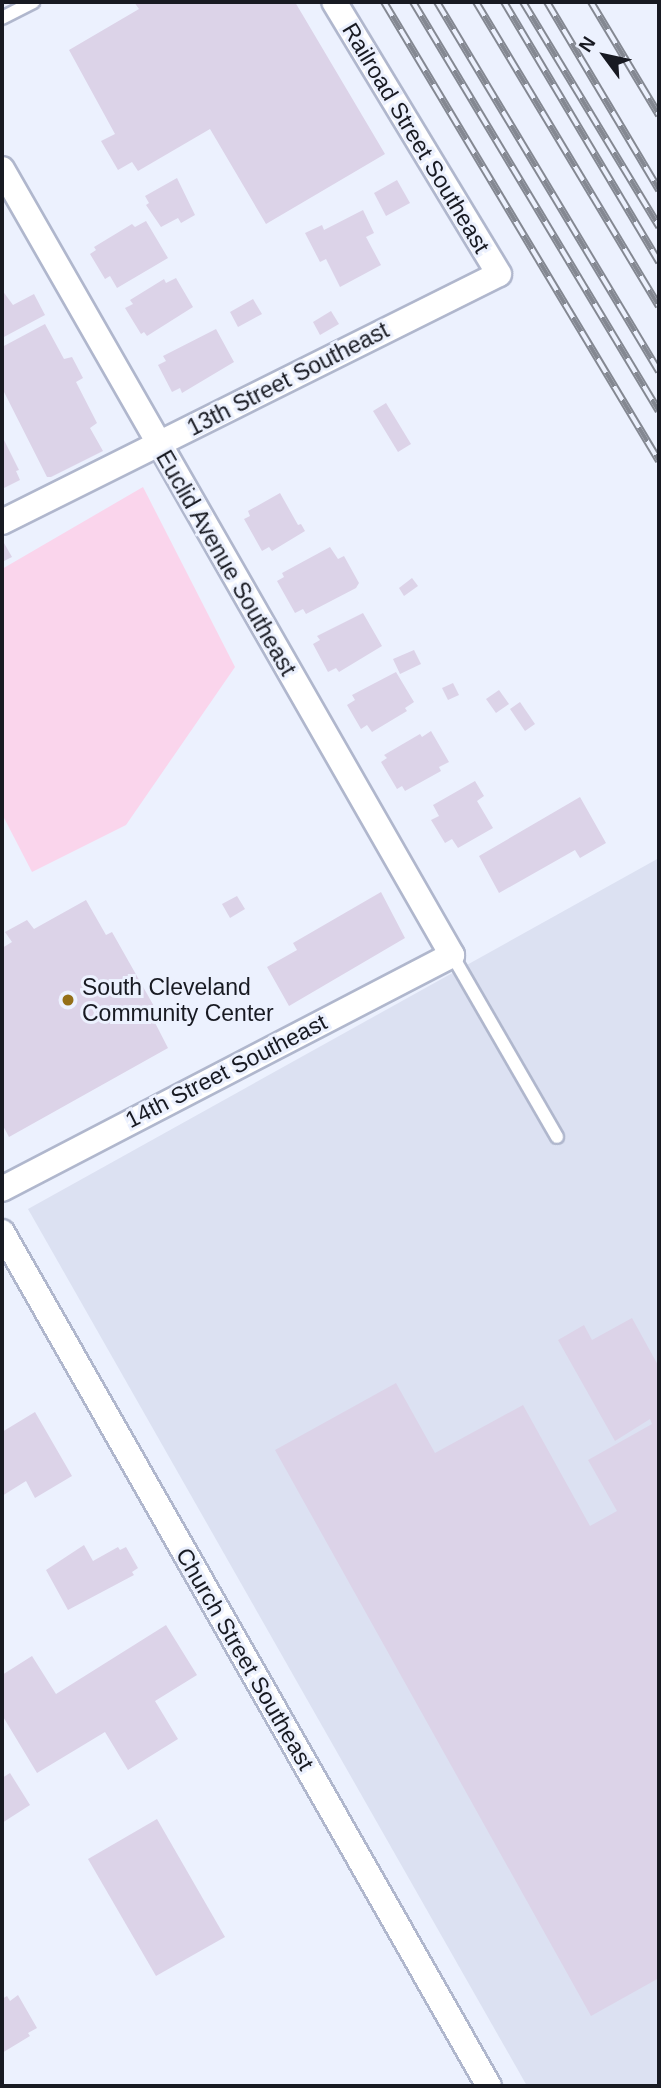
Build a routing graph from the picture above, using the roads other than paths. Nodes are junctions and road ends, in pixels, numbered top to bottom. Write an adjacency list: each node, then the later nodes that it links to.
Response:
1 (33, 2): 3 (lane)
2 (334, 2): 5 (street, Railroad Street Southeast)
3 (2, 18)
4 (2, 169): 6 (street, Euclid Avenue Southeast)
5 (499, 274): 6 (street, 13th Street Southeast)
6 (158, 444): 7 (street, 13th Street Southeast); 8 (street, Euclid Avenue Southeast)
7 (2, 522)
8 (452, 955): 9 (lane); 10 (street, 14th Street Southeast)
9 (557, 1137)
10 (2, 1189)
11 (2, 1232): 12 (street, Church Street Southeast)
12 (489, 2086)

